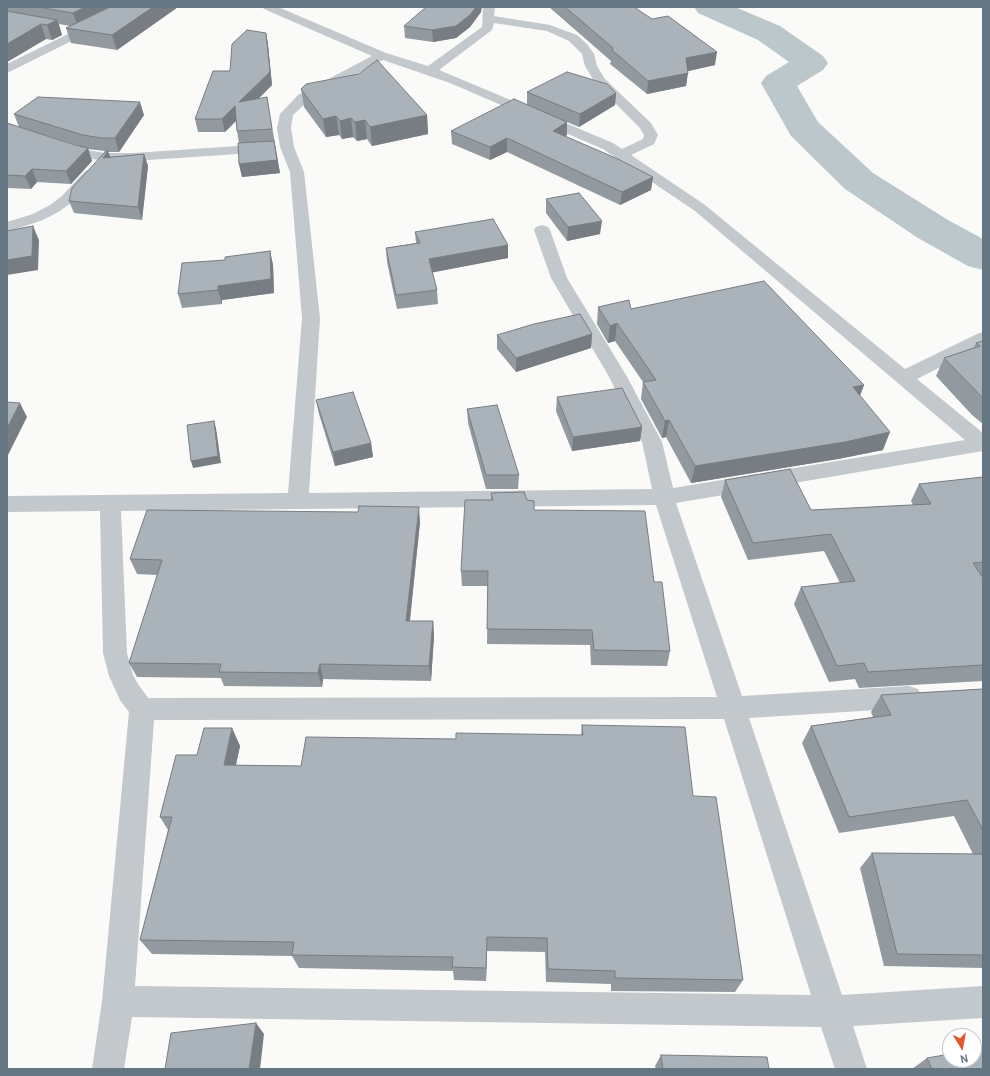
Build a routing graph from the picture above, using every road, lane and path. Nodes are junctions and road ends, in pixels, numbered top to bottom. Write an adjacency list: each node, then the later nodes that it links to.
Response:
1 (132, 7): 5 (street)
2 (268, 7): 6 (street)
3 (488, 13): 8 (street); 11 (street)
4 (57, 29): 5 (street)
5 (79, 34): 7 (street)
6 (382, 56): 8 (street); 10 (street)
7 (7, 69)
8 (430, 70): 11 (street)
9 (7, 129): 12 (street)
10 (287, 147): 12 (street); 19 (street)
11 (620, 155): 16 (street)
12 (105, 157): 13 (street)
13 (7, 227)
14 (542, 230): 18 (street)
15 (983, 338): 16 (street)
16 (905, 377): 17 (street)
17 (983, 444): 18 (street)
18 (664, 497): 19 (street); 23 (street)
19 (298, 501): 20 (street)
20 (110, 503): 21 (street); 24 (street)
21 (7, 504)
22 (928, 696): 23 (street)
23 (733, 708): 24 (street); 27 (street)
24 (142, 709): 25 (street)
25 (118, 1001): 27 (street); 28 (street)
26 (983, 1002): 27 (street)
27 (832, 1011): 29 (street)
28 (108, 1069)
29 (851, 1069)

